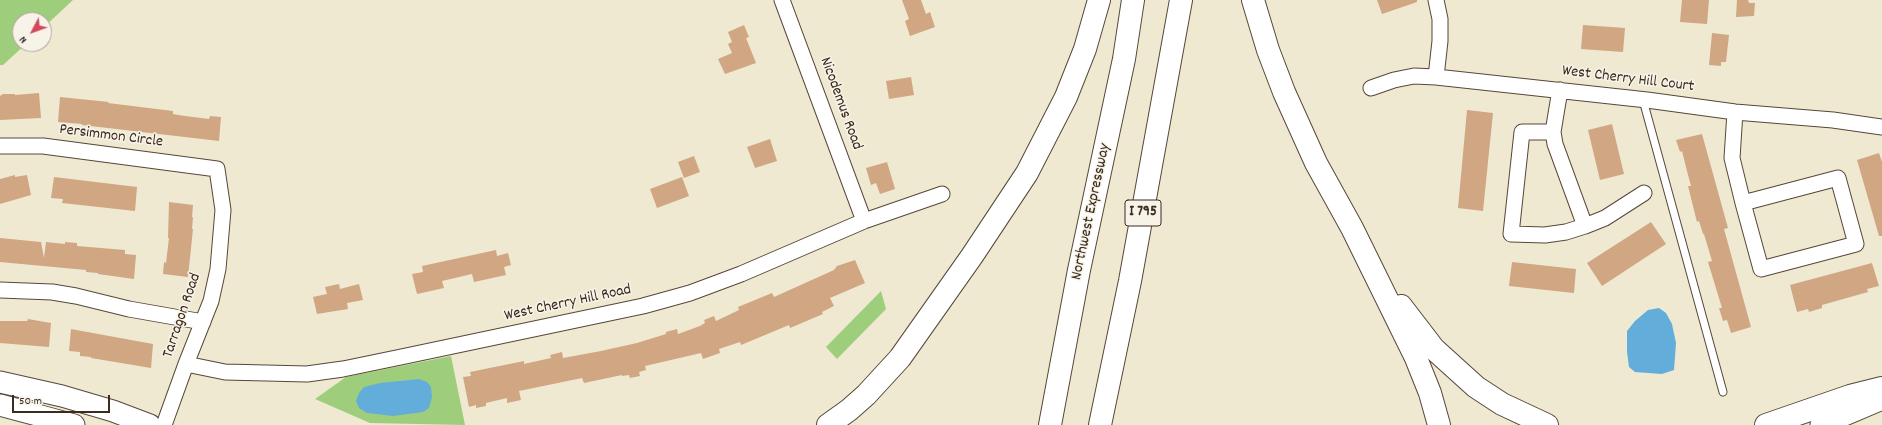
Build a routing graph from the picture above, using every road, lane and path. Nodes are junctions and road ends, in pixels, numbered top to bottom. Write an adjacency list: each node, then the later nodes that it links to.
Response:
1 (782, 0): 19 (street, Nicodemus Road)
2 (1100, 0): 34 (highway)
3 (1134, 0): 22 (highway, Northwest Expressway)
4 (1180, 0): 37 (highway, I 795)
5 (1253, 0): 21 (highway)
6 (1436, 0): 7 (street)
7 (1436, 77): 8 (street, West Cherry Hill Court); 9 (street, West Cherry Hill Court)
8 (1371, 88)
9 (1560, 90): 10 (street, West Cherry Hill Court); 13 (street)
10 (1643, 100): 11 (street, West Cherry Hill Court); 28 (lane)
11 (1735, 112): 12 (street, West Cherry Hill Court); 18 (street)
12 (1882, 127)
13 (1554, 132): 20 (street); 20 (street)
14 (0, 146): 15 (street, Persimmon Circle)
15 (217, 169): 24 (street, Tarragon Road)
16 (1644, 193): 20 (street)
17 (942, 194): 19 (street, West Cherry Hill Road)
18 (1743, 203): 18 (street)
19 (864, 221): 25 (street, West Cherry Hill Road)
20 (1585, 226)
21 (1352, 228): 38 (highway); 39 (highway)
22 (1079, 270): 35 (highway); 36 (highway, Northwest Expressway)
23 (0, 290): 24 (street)
24 (203, 322): 25 (street, Tarragon Road)
25 (186, 364): 33 (street, Tarragon Road)
26 (0, 382): 32 (main road)
27 (1882, 388): 40 (highway)
28 (1722, 392)
29 (0, 405): 31 (main road)
30 (1875, 405): 41 (main road)
31 (74, 425)
32 (150, 425)
33 (164, 425)
34 (828, 425)
35 (1041, 425)
36 (1050, 425)
37 (1100, 425)
38 (1439, 425)
39 (1547, 425)
40 (1766, 425)
41 (1821, 425)

